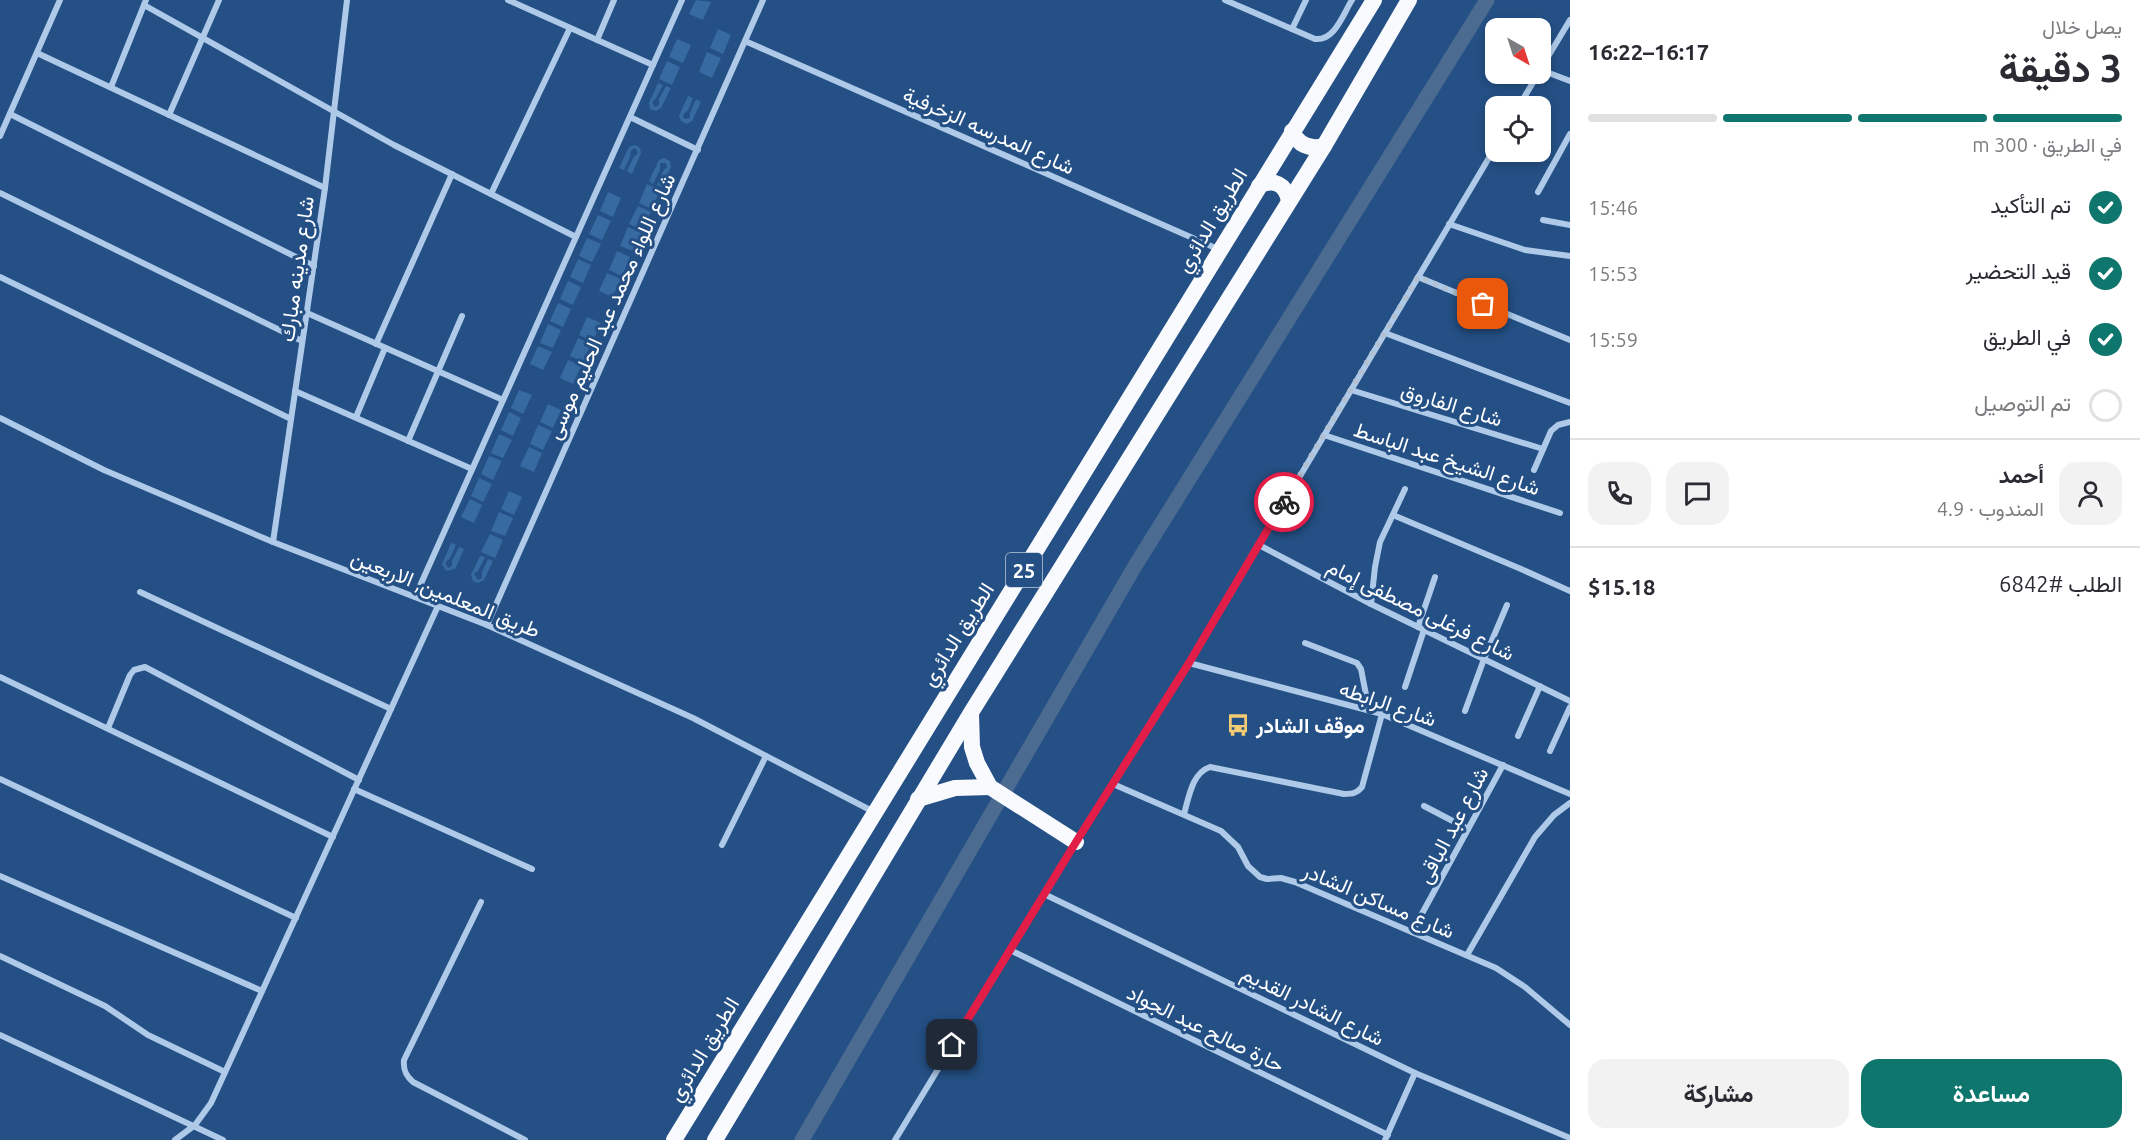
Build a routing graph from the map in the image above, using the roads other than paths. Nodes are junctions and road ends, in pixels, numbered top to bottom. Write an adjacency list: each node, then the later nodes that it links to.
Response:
1 (60, 0): 21 (street)
2 (219, 0): 17 (street)
3 (346, 0): 26 (street, شارع مدينه مبارك)
4 (508, 0): 15 (street)
5 (614, 0): 18 (street)
6 (682, 0): 22 (street)
7 (763, 0): 19 (street, شارع اللواء محمد عبد الحليم موسى)
8 (1225, 0): 16 (street)
9 (1306, 0): 16 (street)
10 (1352, 0): 16 (street)
11 (1374, 0): 30 (highway, الطريق الدائري / 25)
12 (1409, 0): 33 (highway, 25)
13 (145, 2): 17 (street); 25 (street)
14 (1570, 20): 20 (street)
15 (570, 28): 18 (street); 41 (street)
16 (1292, 29)
17 (203, 37): 26 (street); 28 (street)
18 (597, 40): 22 (street)
19 (745, 41): 34 (street, شارع اللواء محمد عبد الحليم موسى); 47 (street, شارع المدرسه الزخرفية)
20 (1551, 52)
21 (37, 53): 25 (street); 27 (street)
22 (653, 65): 29 (street)
23 (1551, 75): 24 (street)
24 (1570, 81)
25 (111, 87): 28 (street)
26 (335, 112): 36 (street); 38 (street, شارع مدينه مبارك)
27 (10, 114): 32 (street); 49 (street)
28 (169, 115): 38 (street)
29 (630, 117): 34 (street); 46 (street)
30 (1292, 131): 33 (highway); 37 (highway, الطريق الدائري / 25)
31 (1570, 134): 39 (street)
32 (0, 136)
33 (1324, 146): 42 (highway, 25)
34 (698, 150): 85 (street, شارع اللواء محمد عبد الحليم موسى)
35 (1486, 162): 44 (street)
36 (452, 174): 41 (street); 57 (street)
37 (1259, 186): 42 (highway); 47 (highway, الطريق الدائري / 25)
38 (325, 189): 49 (street, شارع مدينه مبارك)
39 (1538, 192)
40 (0, 193): 56 (street)
41 (491, 194): 46 (street)
42 (1289, 201): 97 (highway, 25)
43 (1544, 220): 45 (street)
44 (1449, 224): 48 (street); 51 (street)
45 (1570, 225)
46 (576, 237): 62 (street)
47 (1220, 250): 114 (highway, الطريق الدائري / 25)
48 (1570, 256)
49 (314, 266): 52 (street, شارع مدينه مبارك)
50 (0, 277): 66 (street)
51 (1418, 277): 54 (street); 55 (street)
52 (307, 313): 56 (street, شارع مدينه مبارك); 57 (street)
53 (462, 316): 59 (street)
54 (1385, 333): 60 (street); 63 (street)
55 (1570, 340)
56 (302, 341): 61 (street, شارع مدينه مبارك)
57 (376, 344): 58 (street)
58 (385, 348): 59 (street); 64 (street)
59 (438, 371): 62 (street); 69 (street)
60 (1351, 390): 68 (street); 70 (street, شارع الفاروق)
61 (295, 391): 64 (street); 66 (street, شارع مدينه مبارك)
62 (503, 400): 71 (street)
63 (1570, 403)
64 (356, 417): 69 (street)
65 (0, 418): 76 (street, طريق المعلمين, الاربعين)
66 (291, 419): 76 (street, شارع مدينه مبارك)
67 (1570, 422): 70 (street)
68 (1324, 435): 74 (street, شارع الشيخ عبد الباسط); 77 (street)
69 (408, 441): 71 (street)
70 (1543, 449): 72 (street)
71 (472, 469): 81 (street)
72 (1534, 470)
73 (1405, 489): 75 (street)
74 (1560, 513)
75 (1393, 515): 79 (street); 82 (street)
76 (273, 542): 81 (street, طريق المعلمين, الاربعين)
77 (1259, 545): 82 (street, شارع فرغلى مصطفى إمام); 89 (street)
78 (1435, 577): 86 (street)
79 (1570, 591)
80 (140, 592): 95 (street)
81 (415, 597): 84 (street, طريق المعلمين, الاربعين)
82 (1371, 604): 86 (street, شارع فرغلى مصطفى إمام)
83 (1507, 605): 88 (street)
84 (438, 606): 85 (street, طريق المعلمين, الاربعين); 95 (street)
85 (487, 625): 103 (street, طريق المعلمين, الاربعين)
86 (1421, 628): 88 (street, شارع فرغلى مصطفى إمام); 92 (street)
87 (1305, 643): 96 (street)
88 (1484, 659): 91 (street, شارع فرغلى مصطفى إمام); 98 (street)
89 (1189, 663): 96 (street, شارع الرابطه); 107 (street)
90 (0, 677): 100 (street)
91 (1540, 686): 93 (street, شارع فرغلى مصطفى إمام); 101 (street)
92 (1405, 687)
93 (1570, 701)
94 (1570, 706): 102 (street)
95 (391, 709): 106 (street)
96 (1369, 710): 99 (street, شارع الرابطه)
97 (972, 711): 108 (highway); 111 (highway, 25)
98 (1465, 711)
99 (1382, 714): 104 (street, شارع الرابطه); 115 (street)
100 (108, 728): 106 (street); 117 (street)
101 (1518, 736)
102 (1550, 751)
103 (766, 756): 114 (street, طريق المعلمين, الاربعين); 119 (street)
104 (1503, 765): 110 (street, شارع الرابطه); 116 (street, شارع عبد الباقى)
105 (0, 779): 124 (street)
106 (359, 780): 109 (street)
107 (1113, 784): 115 (street, شارع مساكن الشادر); 118 (street)
108 (990, 787): 111 (highway); 118 (highway)
109 (354, 789): 117 (street); 120 (street)
110 (1570, 794)
111 (918, 799): 142 (highway, 25)
112 (1570, 803): 127 (street)
113 (1424, 806): 116 (street)
114 (874, 812): 141 (highway, الطريق الدائري / 25)
115 (1184, 814): 125 (street, شارع مساكن الشادر)
116 (1468, 829): 125 (street, شارع عبد الباقى)
117 (333, 837): 124 (street)
118 (1076, 842): 122 (street)
119 (722, 845)
120 (532, 869)
121 (0, 876): 129 (street)
122 (1044, 894): 126 (street); 133 (street, شارع الشادر القديم)
123 (481, 902): 140 (street)
124 (296, 918): 129 (street)
125 (1412, 932): 127 (street, شارع مساكن الشادر)
126 (1010, 950): 136 (street, حارة صالح عبد الجواد); 143 (street)
127 (1467, 955): 130 (street, شارع مساكن الشادر)
128 (0, 956): 132 (street)
129 (262, 991): 132 (street)
130 (1570, 1025)
131 (0, 1035): 134 (street)
132 (225, 1072): 134 (street)
133 (1415, 1073): 135 (street, شارع الشادر القديم); 136 (street)
134 (195, 1125): 138 (street); 139 (street)
135 (1559, 1137): 137 (street, شارع الشادر القديم)
136 (1387, 1138)
137 (1570, 1138)
138 (175, 1140)
139 (223, 1140)
140 (525, 1140)
141 (674, 1140)
142 (715, 1140)
143 (895, 1140)

